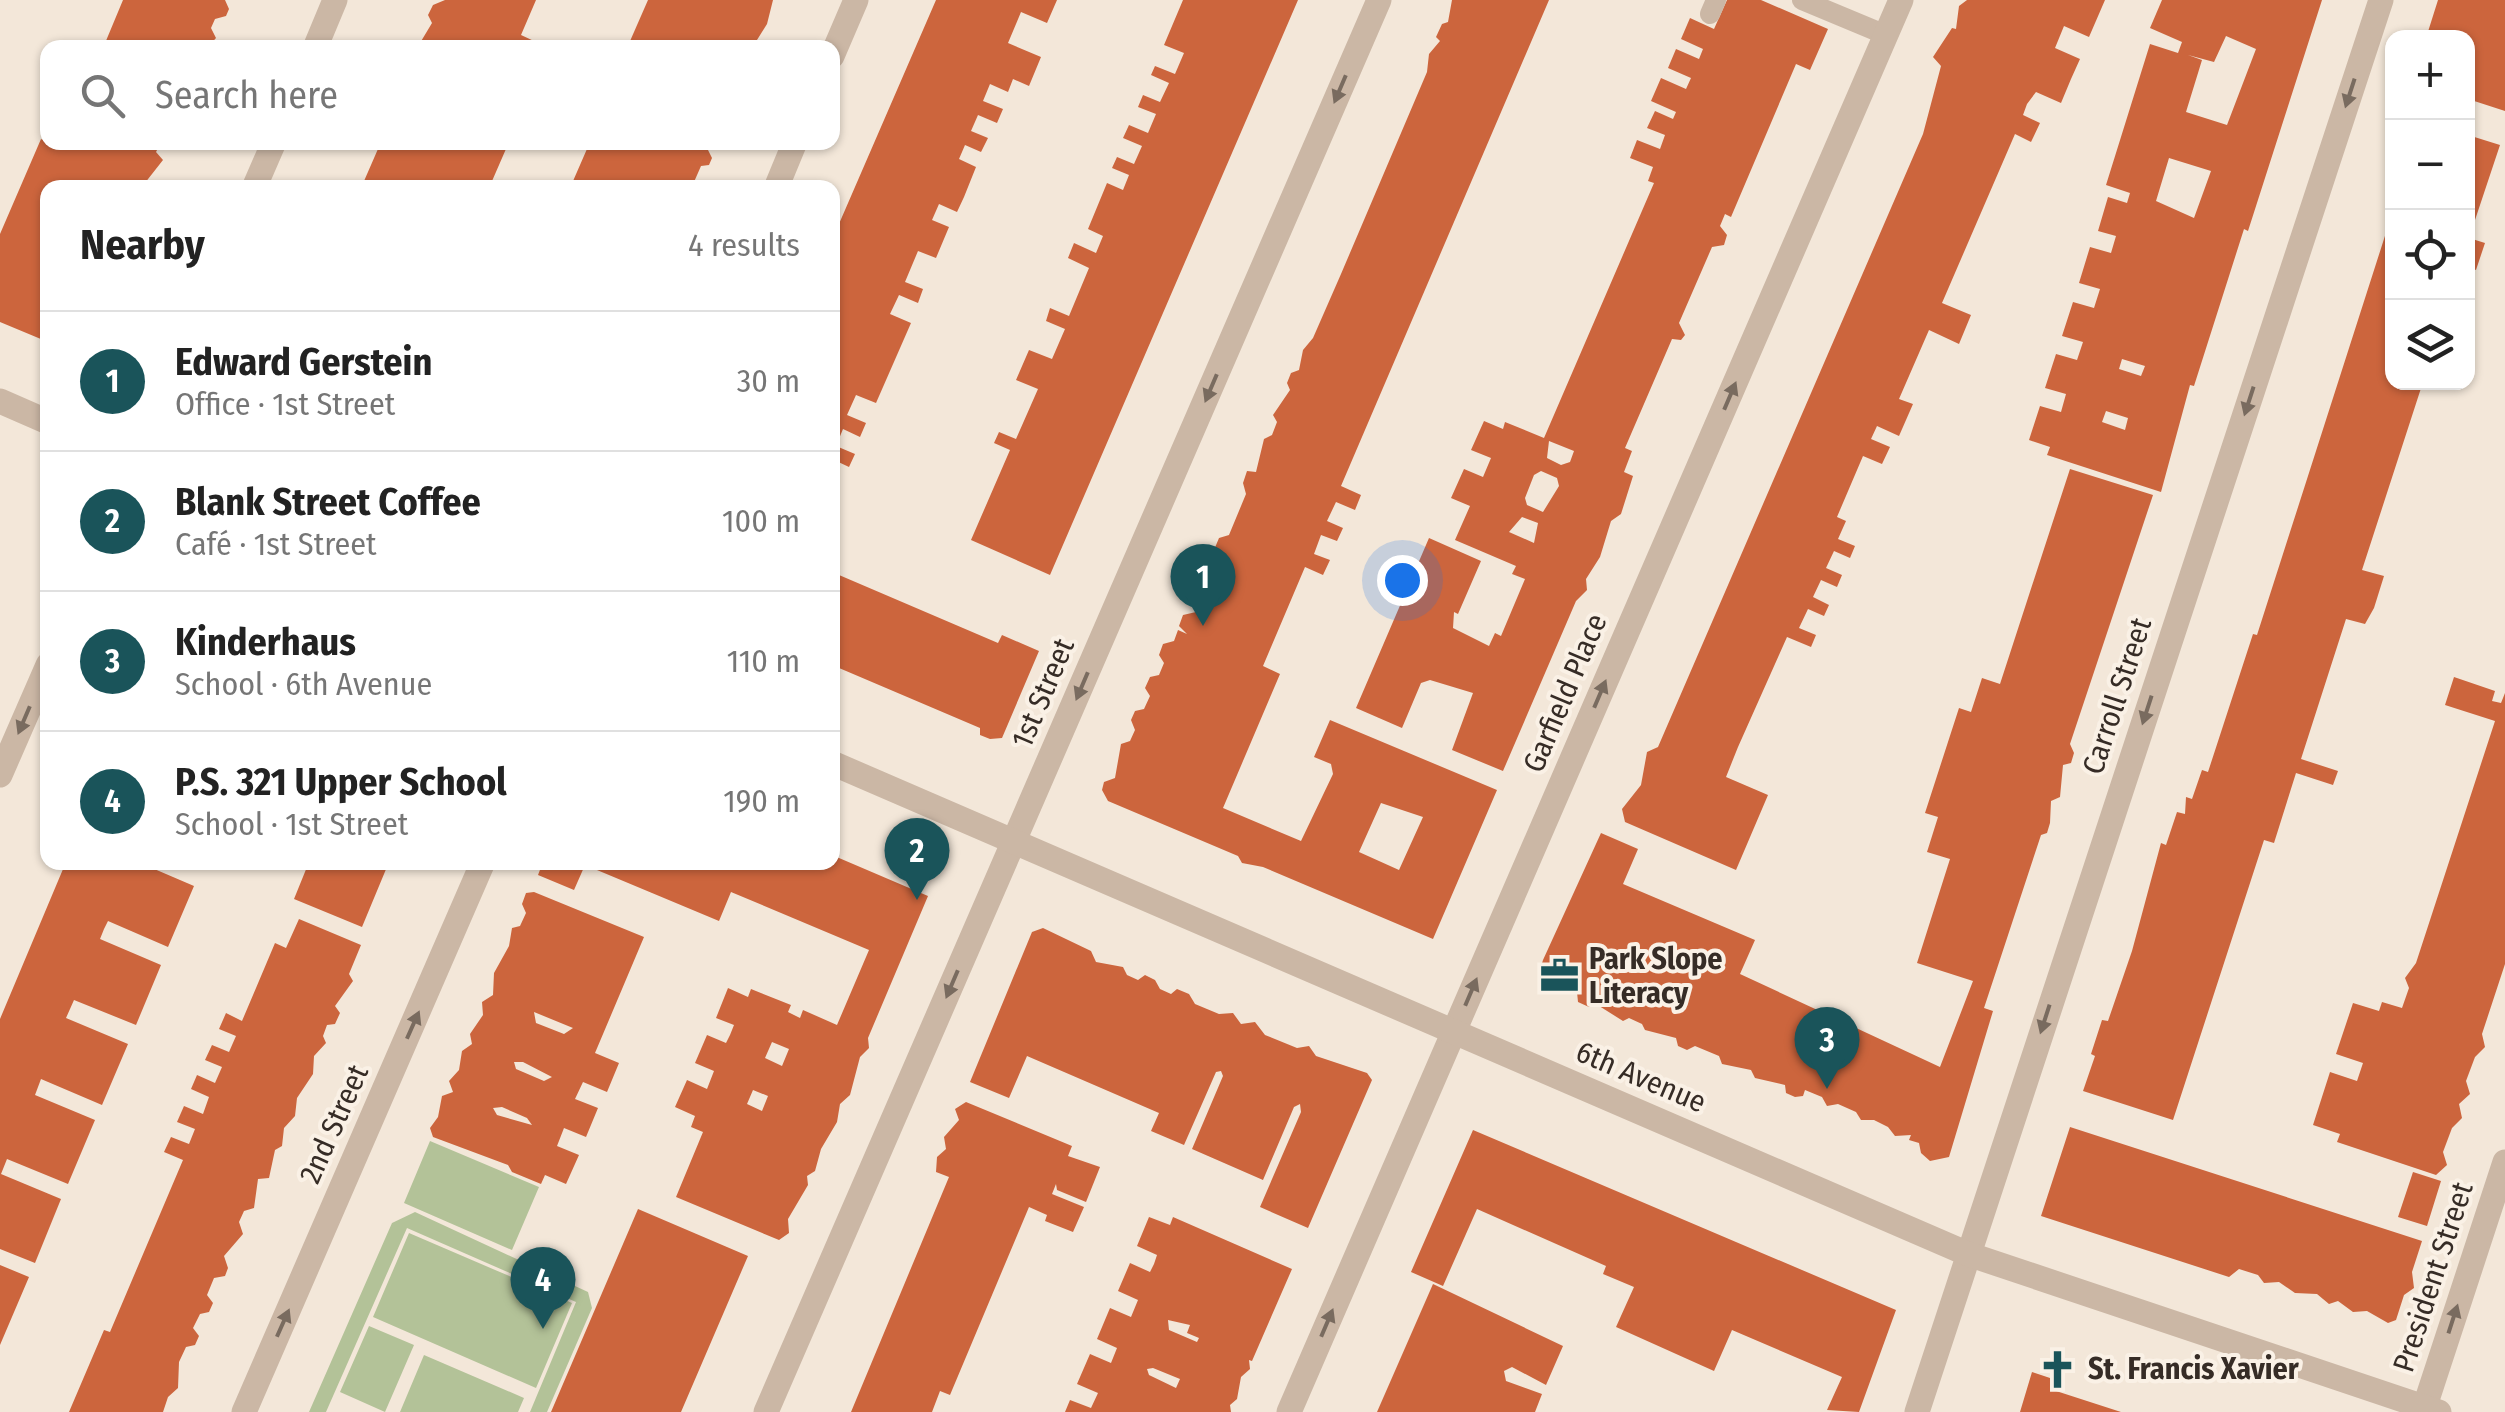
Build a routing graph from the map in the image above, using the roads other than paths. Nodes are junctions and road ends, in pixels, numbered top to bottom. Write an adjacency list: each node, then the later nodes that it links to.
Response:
1 (336, 0): 8 (street)
2 (856, 0): 9 (street)
3 (1379, 0): 19 (street, 1st Street, one-way to 19)
4 (1802, 0): 7 (lane)
5 (1901, 0): 7 (street, Garfield Place)
6 (2381, 0): 23 (street, Carroll Street, one-way to 23)
7 (1886, 35): 21 (street, Garfield Place, one-way to 7)
8 (318, 40)
9 (839, 40)
10 (271, 150): 12 (street)
11 (792, 150): 13 (street)
12 (257, 180)
13 (779, 180)
14 (0, 401): 15 (street)
15 (40, 418)
16 (40, 683): 18 (street, one-way to 18)
17 (840, 766): 19 (street, 6th Avenue)
18 (0, 775)
19 (1014, 842): 21 (street, 6th Avenue); 26 (street, 1st Street, one-way to 26)
20 (481, 870): 25 (street, 2nd Street, one-way to 20)
21 (1454, 1032): 23 (street, 6th Avenue); 27 (street, Garfield Place, one-way to 21)
22 (2505, 1162): 24 (street, President Street, one-way to 22)
23 (1968, 1254): 24 (street, 6th Avenue); 28 (street, Carroll Street)
24 (2429, 1410)
25 (244, 1412)
26 (766, 1412)
27 (1289, 1412)
28 (1917, 1412)

